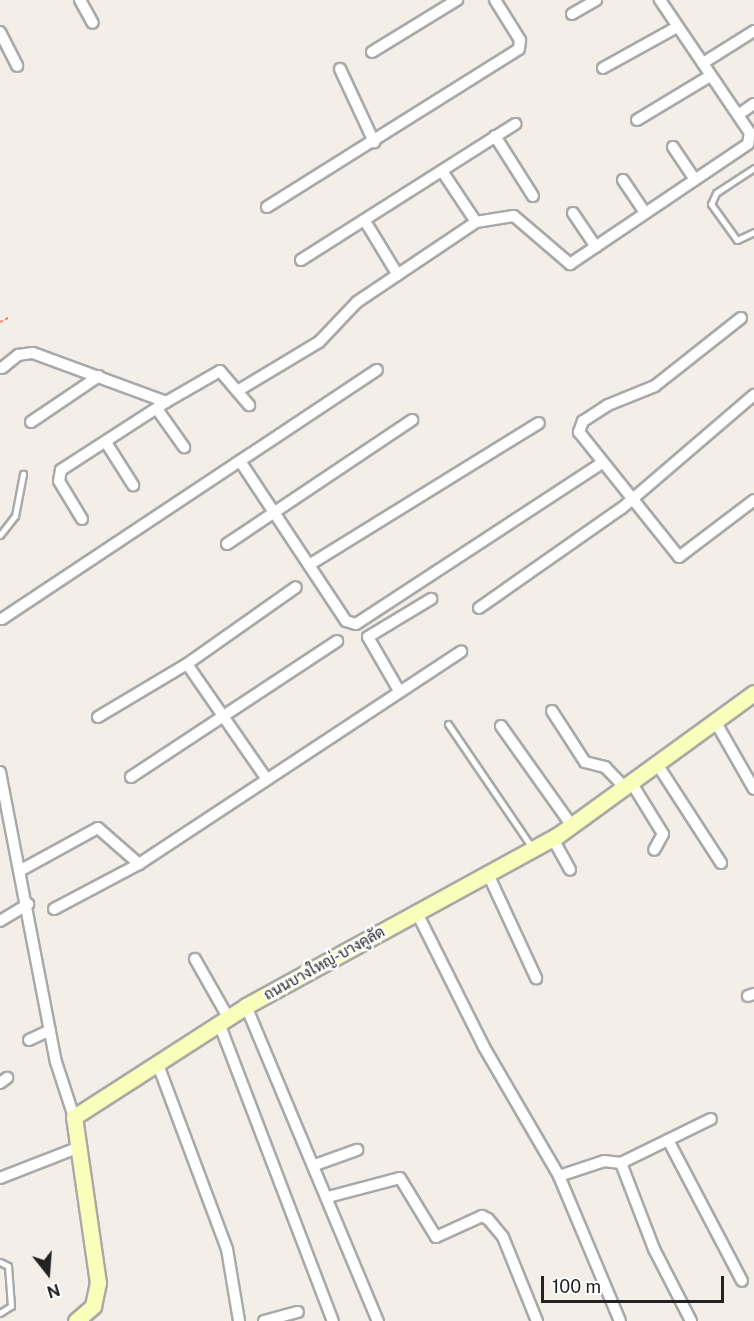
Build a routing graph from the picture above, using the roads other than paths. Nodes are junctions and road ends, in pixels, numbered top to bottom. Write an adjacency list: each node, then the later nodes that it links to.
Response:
1 (80, 0): 7 (street)
2 (457, 0): 11 (street)
3 (495, 0): 22 (street)
4 (596, 0): 6 (street)
5 (660, 0): 8 (street)
6 (572, 14)
7 (93, 23)
8 (677, 27): 12 (street); 14 (street)
9 (754, 31): 12 (street)
10 (0, 32): 13 (street)
11 (372, 52)
12 (703, 63): 16 (street)
13 (17, 66)
14 (603, 68)
15 (340, 69): 22 (street)
16 (710, 76): 18 (street); 19 (street)
17 (754, 104): 18 (street)
18 (738, 115): 26 (street)
19 (637, 120)
20 (515, 124): 21 (street)
21 (495, 136): 25 (street); 28 (street)
22 (374, 142): 29 (street)
23 (673, 147): 26 (street)
24 (754, 168): 34 (lane)
25 (442, 171): 32 (street); 33 (street)
26 (694, 178): 31 (street)
27 (623, 180): 31 (street)
28 (533, 196)
29 (267, 207)
30 (573, 213): 35 (street)
31 (645, 213): 35 (street)
32 (365, 221): 36 (street); 37 (street)
33 (476, 222): 35 (street); 37 (street)
34 (754, 232)
35 (596, 247)
36 (301, 260)
37 (398, 275): 42 (street)
38 (741, 318): 52 (street)
39 (2, 368): 41 (street)
40 (377, 370): 51 (street)
41 (99, 376): 44 (street); 47 (street)
42 (239, 390): 44 (street); 45 (street)
43 (754, 394): 55 (street)
44 (161, 405): 49 (street); 50 (street)
45 (249, 405)
46 (412, 420): 57 (street)
47 (31, 422)
48 (539, 423): 61 (street)
49 (107, 444): 54 (street); 58 (street)
50 (184, 447)
51 (240, 461): 57 (street); 65 (street)
52 (602, 463): 55 (street); 61 (street)
53 (23, 474): 59 (lane)
54 (134, 485)
55 (630, 498): 56 (street); 64 (street)
56 (754, 500)
57 (274, 512): 60 (street); 61 (street)
58 (82, 519)
59 (0, 535)
60 (227, 544)
61 (309, 564)
62 (296, 587): 68 (street)
63 (430, 599): 69 (street)
64 (479, 608)
65 (2, 619)
66 (337, 641): 73 (street)
67 (461, 652): 69 (street)
68 (187, 664): 72 (street); 73 (street)
69 (399, 689): 80 (street)
70 (754, 694): 74 (street, ถนนบางใหญ่-บางคูลัด)
71 (552, 711): 81 (street)
72 (98, 717)
73 (225, 719): 79 (street); 80 (street)
74 (716, 721): 77 (street, ถนนบางใหญ่-บางคูลัด); 82 (street)
75 (448, 723): 85 (lane)
76 (501, 726): 83 (street)
77 (657, 764): 81 (street, ถนนบางใหญ่-บางคูลัด); 87 (street)
78 (0, 772): 89 (street)
79 (131, 777)
80 (266, 778): 88 (street)
81 (628, 785): 83 (street, ถนนบางใหญ่-บางคูลัด); 86 (street)
82 (754, 789)
83 (572, 826): 84 (street, ถนนบางใหญ่-บางคูลัด)
84 (553, 839): 85 (street, ถนนบางใหญ่-บางคูลัด); 90 (street)
85 (534, 850): 91 (street, ถนนบางใหญ่-บางคูลัด)
86 (654, 850)
87 (721, 863)
88 (139, 864): 89 (street); 93 (street)
89 (23, 869): 92 (street)
90 (570, 870)
91 (488, 874): 94 (street, ถนนบางใหญ่-บางคูลัด); 97 (street)
92 (28, 904): 95 (street); 100 (street)
93 (54, 909)
94 (416, 911): 98 (street, ถนนบางใหญ่-บางคูลัด); 110 (street)
95 (0, 921)
96 (195, 959): 99 (street)
97 (536, 978)
98 (246, 1006): 99 (street, ถนนบางใหญ่-บางคูลัด); 109 (street)
99 (224, 1020): 102 (street, ถนนบางใหญ่-บางคูลัด); 120 (street)
100 (50, 1030): 101 (street); 103 (street)
101 (29, 1040)
102 (157, 1062): 103 (street, ถนนบางใหญ่-บางคูลัด); 118 (street)
103 (74, 1117): 106 (street)
104 (711, 1119): 105 (street)
105 (669, 1140): 108 (street); 114 (street)
106 (77, 1148): 111 (street); 117 (street)
107 (357, 1149): 109 (street)
108 (621, 1163): 110 (street); 124 (street)
109 (315, 1165): 112 (street)
110 (559, 1176): 123 (street)
111 (0, 1178)
112 (328, 1197): 121 (street); 122 (street)
113 (0, 1262): 116 (lane)
114 (742, 1281)
115 (298, 1312): 119 (street)
116 (0, 1313)
117 (76, 1321)
118 (238, 1321)
119 (264, 1321)
120 (333, 1321)
121 (378, 1321)
122 (537, 1321)
123 (620, 1321)
124 (691, 1321)

